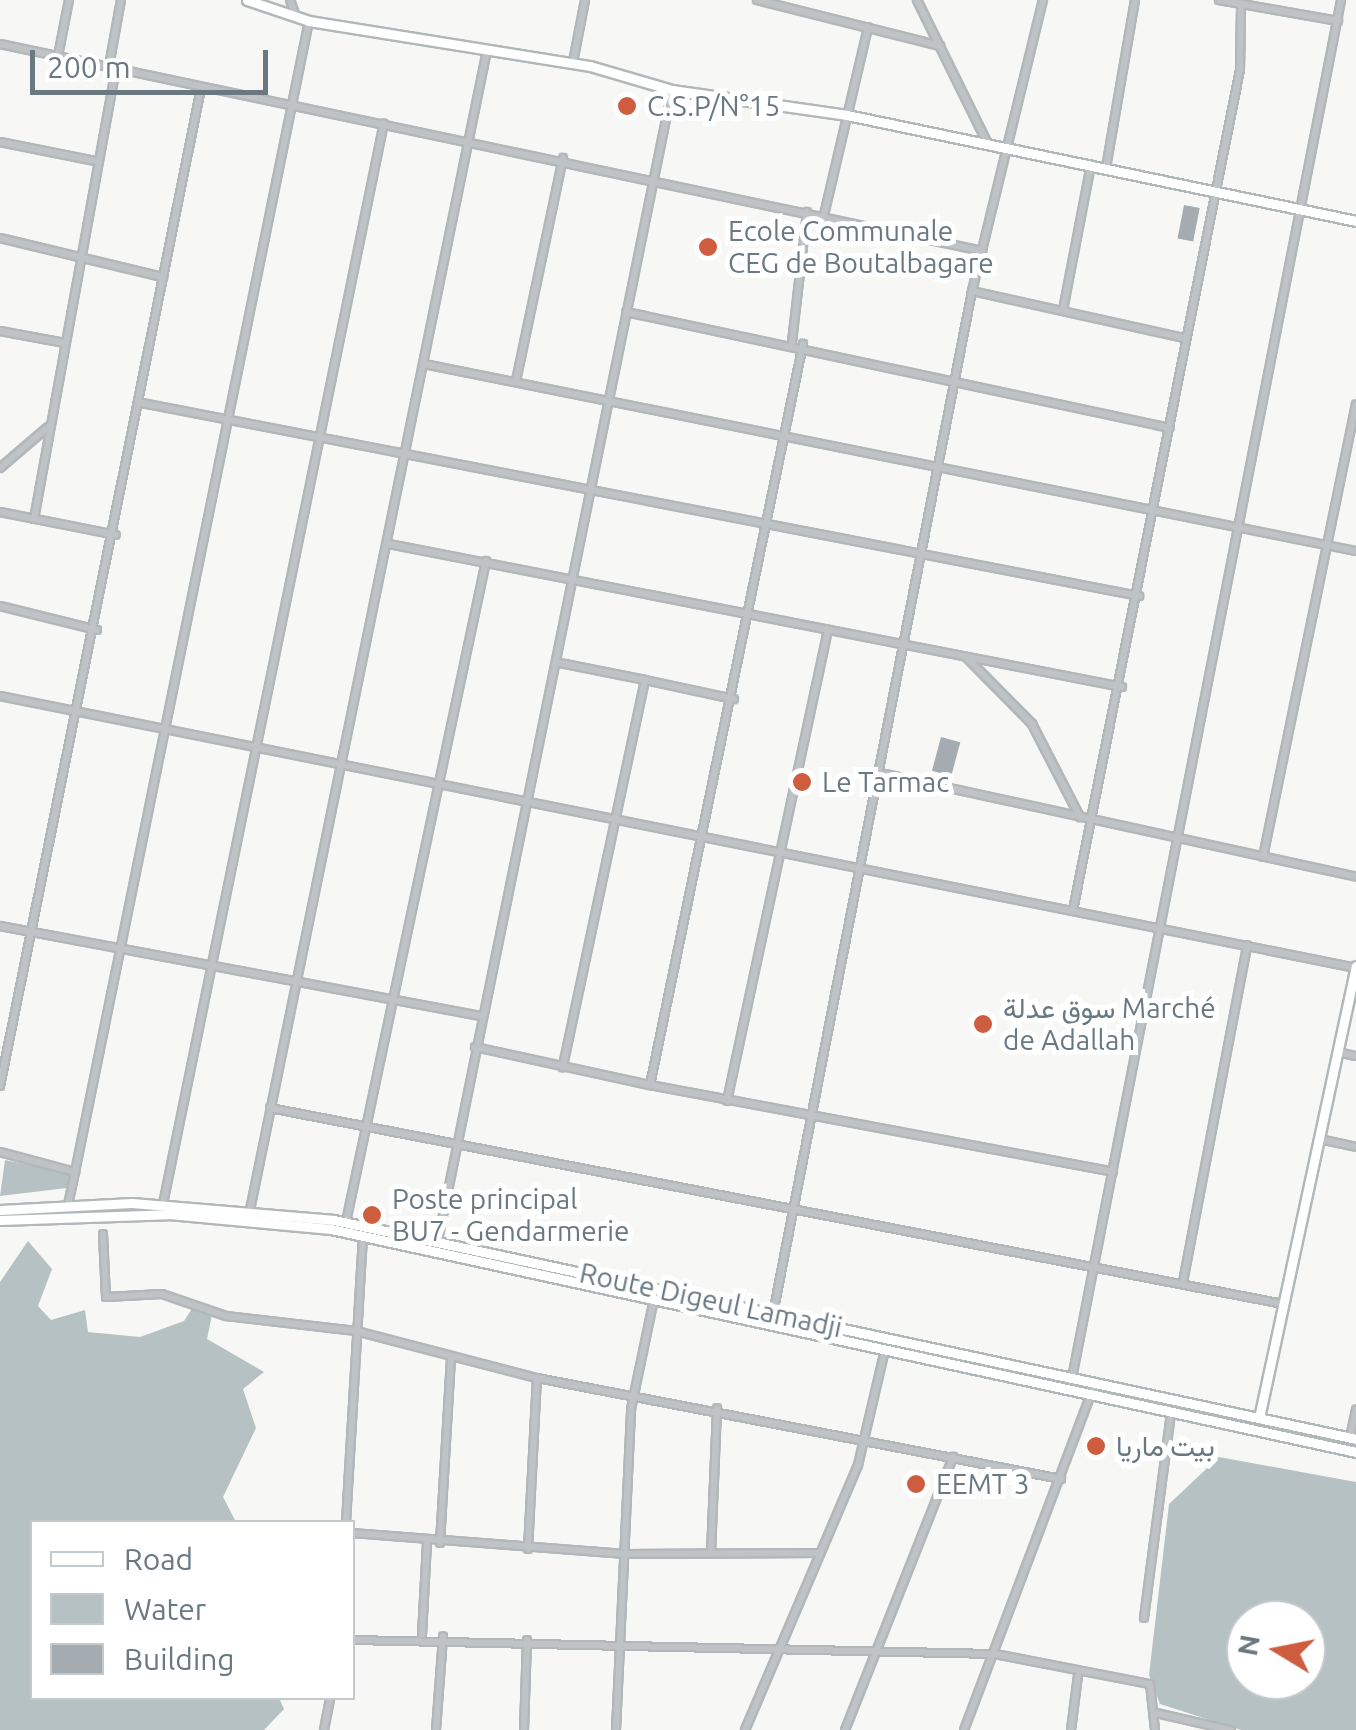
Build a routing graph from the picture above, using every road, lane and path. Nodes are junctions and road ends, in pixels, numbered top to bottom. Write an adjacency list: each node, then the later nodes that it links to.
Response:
1 (69, 0): 19 (street)
2 (121, 0): 21 (street)
3 (247, 0): 12 (main road)
4 (585, 0): 20 (street)
5 (757, 0): 15 (street)
6 (917, 0): 17 (street)
7 (1043, 0): 30 (street)
8 (1134, 0): 34 (street)
9 (1219, 0): 11 (street)
10 (1341, 0): 14 (street)
11 (1237, 3): 14 (street); 36 (street)
12 (292, 5): 13 (main road)
13 (309, 21): 18 (main road); 24 (street)
14 (1338, 22): 38 (street)
15 (868, 28): 17 (street); 25 (street)
16 (0, 44): 19 (street)
17 (940, 46): 29 (street)
18 (487, 47): 20 (main road); 27 (street)
19 (58, 56): 21 (street)
20 (573, 62): 22 (main road)
21 (113, 67): 23 (street); 32 (street)
22 (672, 90): 25 (main road); 35 (street)
23 (200, 92): 24 (street); 44 (street)
24 (292, 110): 26 (street); 59 (street)
25 (847, 115): 29 (main road); 39 (street)
26 (384, 123): 27 (street); 62 (street)
27 (468, 139): 31 (street); 53 (street)
28 (0, 142): 32 (street)
29 (990, 149): 30 (main road)
30 (1007, 154): 33 (main road); 42 (street)
31 (563, 158): 35 (street); 55 (street)
32 (94, 162): 43 (street)
33 (1091, 166): 34 (main road); 46 (street)
34 (1106, 168): 36 (main road)
35 (656, 178): 37 (street); 47 (street)
36 (1214, 194): 38 (main road); 49 (street)
37 (807, 212): 39 (street); 50 (street)
38 (1302, 212): 40 (main road); 72 (street)
39 (824, 215): 42 (street)
40 (1356, 221)
41 (0, 238): 43 (street)
42 (982, 251): 45 (street)
43 (76, 254): 44 (street); 51 (street)
44 (163, 276): 57 (street)
45 (972, 291): 46 (street); 54 (street)
46 (1064, 310): 49 (street)
47 (626, 312): 50 (street); 56 (street)
48 (0, 331): 51 (street)
49 (1184, 338): 61 (street)
50 (792, 342): 52 (street)
51 (66, 344): 60 (street)
52 (804, 344): 54 (street); 63 (street)
53 (424, 364): 55 (street); 64 (street)
54 (956, 379): 61 (street); 66 (street)
55 (516, 381): 56 (street)
56 (605, 399): 63 (street); 67 (street)
57 (142, 404): 59 (street); 73 (street)
58 (1356, 404): 75 (street)
59 (228, 419): 62 (street); 93 (street)
60 (50, 426): 65 (street); 70 (street)
61 (1170, 428): 69 (street)
62 (322, 434): 64 (street); 94 (street)
63 (780, 434): 66 (street); 71 (street)
64 (406, 452): 67 (street); 74 (street)
65 (0, 468)
66 (940, 468): 69 (street); 77 (street)
67 (596, 488): 71 (street); 79 (street)
68 (0, 512): 70 (street)
69 (1150, 512): 72 (street); 80 (street)
70 (34, 519): 73 (street)
71 (770, 524): 77 (street); 82 (street)
72 (1236, 532): 75 (street); 103 (street)
73 (116, 534): 83 (street)
74 (388, 544): 78 (street); 95 (street)
75 (1328, 546): 76 (street); 105 (street)
76 (1356, 551)
77 (925, 554): 80 (street); 85 (street)
78 (486, 561): 79 (street); 97 (street)
79 (578, 576): 82 (street); 87 (street)
80 (1140, 596): 89 (street)
81 (0, 606): 83 (street)
82 (752, 612): 84 (street); 91 (street)
83 (96, 630): 92 (street)
84 (828, 630): 85 (street); 104 (street)
85 (908, 645): 86 (street); 96 (street)
86 (964, 655): 89 (street); 100 (street)
87 (560, 663): 88 (street); 98 (street)
88 (645, 680): 91 (street); 99 (street)
89 (1122, 687): 101 (street)
90 (0, 696): 92 (street)
91 (734, 699): 102 (street)
92 (77, 716): 93 (street); 111 (street)
93 (163, 732): 94 (street); 113 (street)
94 (258, 743): 95 (street); 114 (street)
95 (345, 761): 97 (street); 116 (street)
96 (885, 774): 100 (street); 106 (street)
97 (440, 781): 98 (street); 117 (street)
98 (532, 800): 99 (street); 118 (street)
99 (615, 818): 102 (street); 122 (street)
100 (1080, 818): 101 (street)
101 (1093, 820): 103 (street); 108 (street)
102 (706, 835): 104 (street); 124 (street)
103 (1173, 838): 105 (street); 110 (street)
104 (781, 850): 106 (street); 125 (street)
105 (1263, 857): 107 (street)
106 (862, 866): 108 (street); 127 (street)
107 (1356, 877)
108 (1073, 910): 110 (street)
109 (0, 926): 111 (street)
110 (1157, 926): 112 (street); 134 (street)
111 (31, 935): 113 (street); 123 (street)
112 (1246, 945): 115 (street); 146 (street)
113 (120, 952): 114 (street); 133 (street)
114 (212, 964): 116 (street); 136 (street)
115 (1356, 967): 120 (main road)
116 (296, 980): 117 (street); 126 (street)
117 (393, 999): 118 (street); 128 (street)
118 (482, 1016): 119 (street)
119 (474, 1048): 122 (street); 130 (street)
120 (1337, 1052): 121 (street); 129 (main road)
121 (1356, 1056)
122 (563, 1067): 124 (street)
123 (0, 1086)
124 (650, 1086): 125 (street)
125 (727, 1101): 127 (street)
126 (270, 1108): 128 (street); 139 (street)
127 (812, 1114): 134 (street); 137 (street)
128 (365, 1125): 130 (street); 141 (street)
129 (1317, 1139): 131 (street); 148 (main road)
130 (456, 1144): 137 (street); 144 (street)
131 (1356, 1147)
132 (0, 1152): 133 (street)
133 (75, 1172): 135 (street)
134 (1112, 1172): 145 (street)
135 (68, 1204): 136 (main road, Route Digeul Lamadji); 138 (main road, Route Digeul Lamadji)
136 (163, 1204): 139 (main road, Route Digeul Lamadji)
137 (792, 1208): 145 (street); 149 (street)
138 (0, 1210)
139 (250, 1210): 141 (main road, Route Digeul Lamadji)
140 (0, 1220): 143 (main road)
141 (346, 1222): 144 (main road, Route Digeul Lamadji)
142 (103, 1234): 150 (street)
143 (363, 1236): 144 (main road); 150 (street)
144 (436, 1246): 147 (main road); 149 (main road, Route Digeul Lamadji)
145 (1097, 1265): 146 (street); 154 (street)
146 (1183, 1282): 148 (street)
147 (655, 1297): 151 (main road); 156 (street)
148 (1283, 1304): 161 (main road)
149 (773, 1314): 154 (main road, Route Digeul Lamadji)
150 (356, 1331): 152 (street); 167 (street)
151 (886, 1350): 157 (main road); 162 (street)
152 (451, 1360): 153 (street); 170 (street)
153 (537, 1378): 156 (street); 171 (street)
154 (1072, 1378): 155 (main road, Route Digeul Lamadji)
155 (1094, 1383): 157 (street); 161 (main road, Route Digeul Lamadji)
156 (632, 1393): 158 (street); 173 (street)
157 (1091, 1396): 160 (main road); 166 (street)
158 (717, 1408): 162 (street); 174 (street)
159 (1356, 1410): 163 (street)
160 (1171, 1412): 164 (main road); 175 (street)
161 (1260, 1418): 163 (main road, Route Digeul Lamadji)
162 (866, 1436): 165 (street); 172 (street)
163 (1353, 1439)
164 (1356, 1452)
165 (953, 1457): 166 (street); 182 (street)
166 (1061, 1479): 183 (street)
167 (346, 1520)
168 (355, 1532): 169 (street)
169 (427, 1542): 170 (street); 176 (street)
170 (440, 1543): 171 (street)
171 (528, 1548): 173 (street)
172 (820, 1553): 174 (street); 181 (street)
173 (624, 1554): 174 (street); 180 (street)
174 (711, 1554)
175 (1144, 1618)
176 (422, 1635): 177 (street); 178 (street)
177 (443, 1636): 179 (street); 188 (street)
178 (355, 1640)
179 (527, 1640): 180 (street); 189 (street)
180 (620, 1644): 181 (street); 190 (street)
181 (781, 1647): 182 (street); 191 (street)
182 (880, 1651): 183 (street); 192 (street)
183 (995, 1654): 184 (street); 193 (street)
184 (1078, 1674): 186 (street); 194 (street)
185 (330, 1700): 187 (street)
186 (1156, 1714): 195 (street); 196 (street)
187 (324, 1730)
188 (436, 1730)
189 (524, 1730)
190 (616, 1730)
191 (745, 1730)
192 (844, 1730)
193 (964, 1730)
194 (1071, 1730)
195 (1155, 1730)
196 (1231, 1730)

